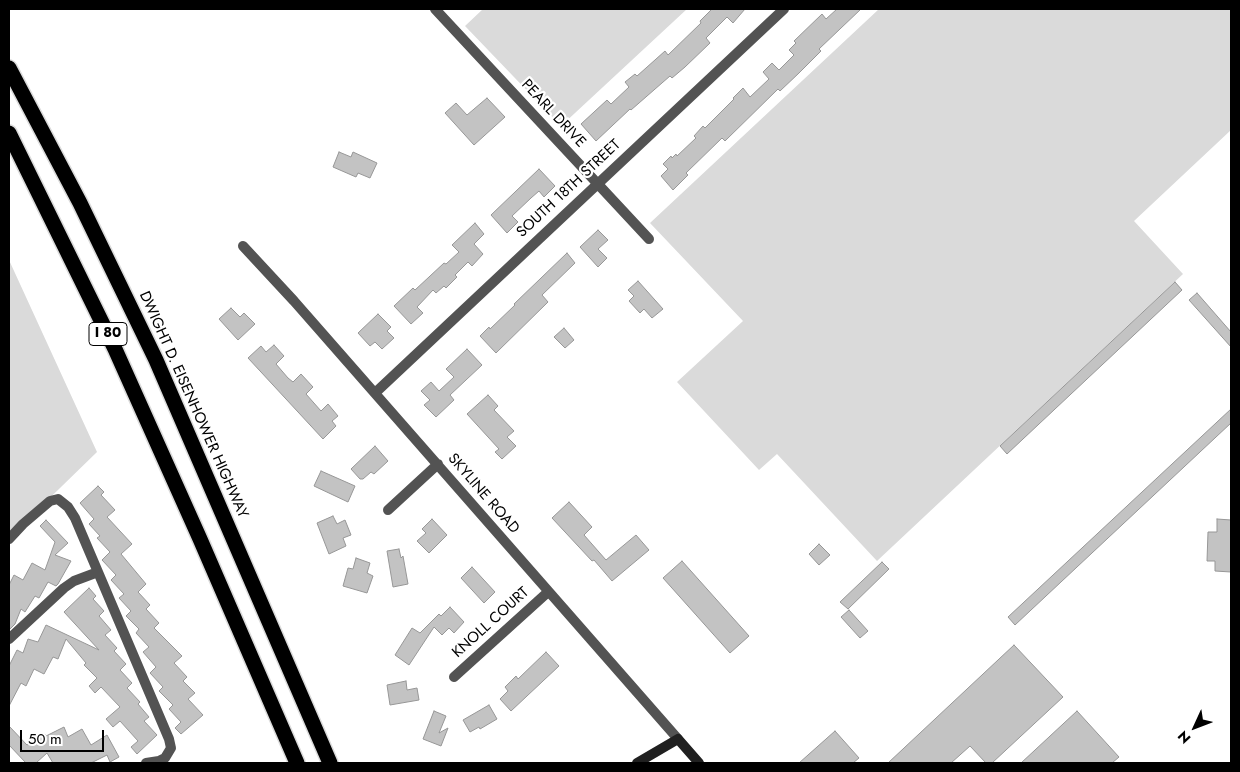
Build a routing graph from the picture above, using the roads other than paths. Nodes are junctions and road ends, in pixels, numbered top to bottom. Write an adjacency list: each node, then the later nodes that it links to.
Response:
1 (435, 9): 5 (street, PEARL DRIVE)
2 (784, 9): 5 (street, SOUTH 18TH STREET)
3 (9, 68): 19 (highway, DWIGHT D. EISENHOWER HIGHWAY / I 80)
4 (9, 133): 18 (highway, I 80)
5 (597, 183): 6 (street, PEARL DRIVE); 8 (street, SOUTH 18TH STREET)
6 (649, 239)
7 (243, 246): 8 (street, SKYLINE ROAD)
8 (375, 393): 9 (street, SKYLINE ROAD)
9 (438, 464): 10 (street); 13 (street, SKYLINE ROAD)
10 (388, 510)
11 (9, 539): 12 (street)
12 (98, 572): 14 (street); 17 (street)
13 (548, 592): 15 (street, KNOLL COURT); 16 (street, SKYLINE ROAD)
14 (9, 639)
15 (454, 677)
16 (678, 739): 20 (main road); 21 (main road, SKYLINE ROAD)
17 (146, 763)
18 (297, 763)
19 (330, 763)
20 (636, 763)
21 (699, 763)

